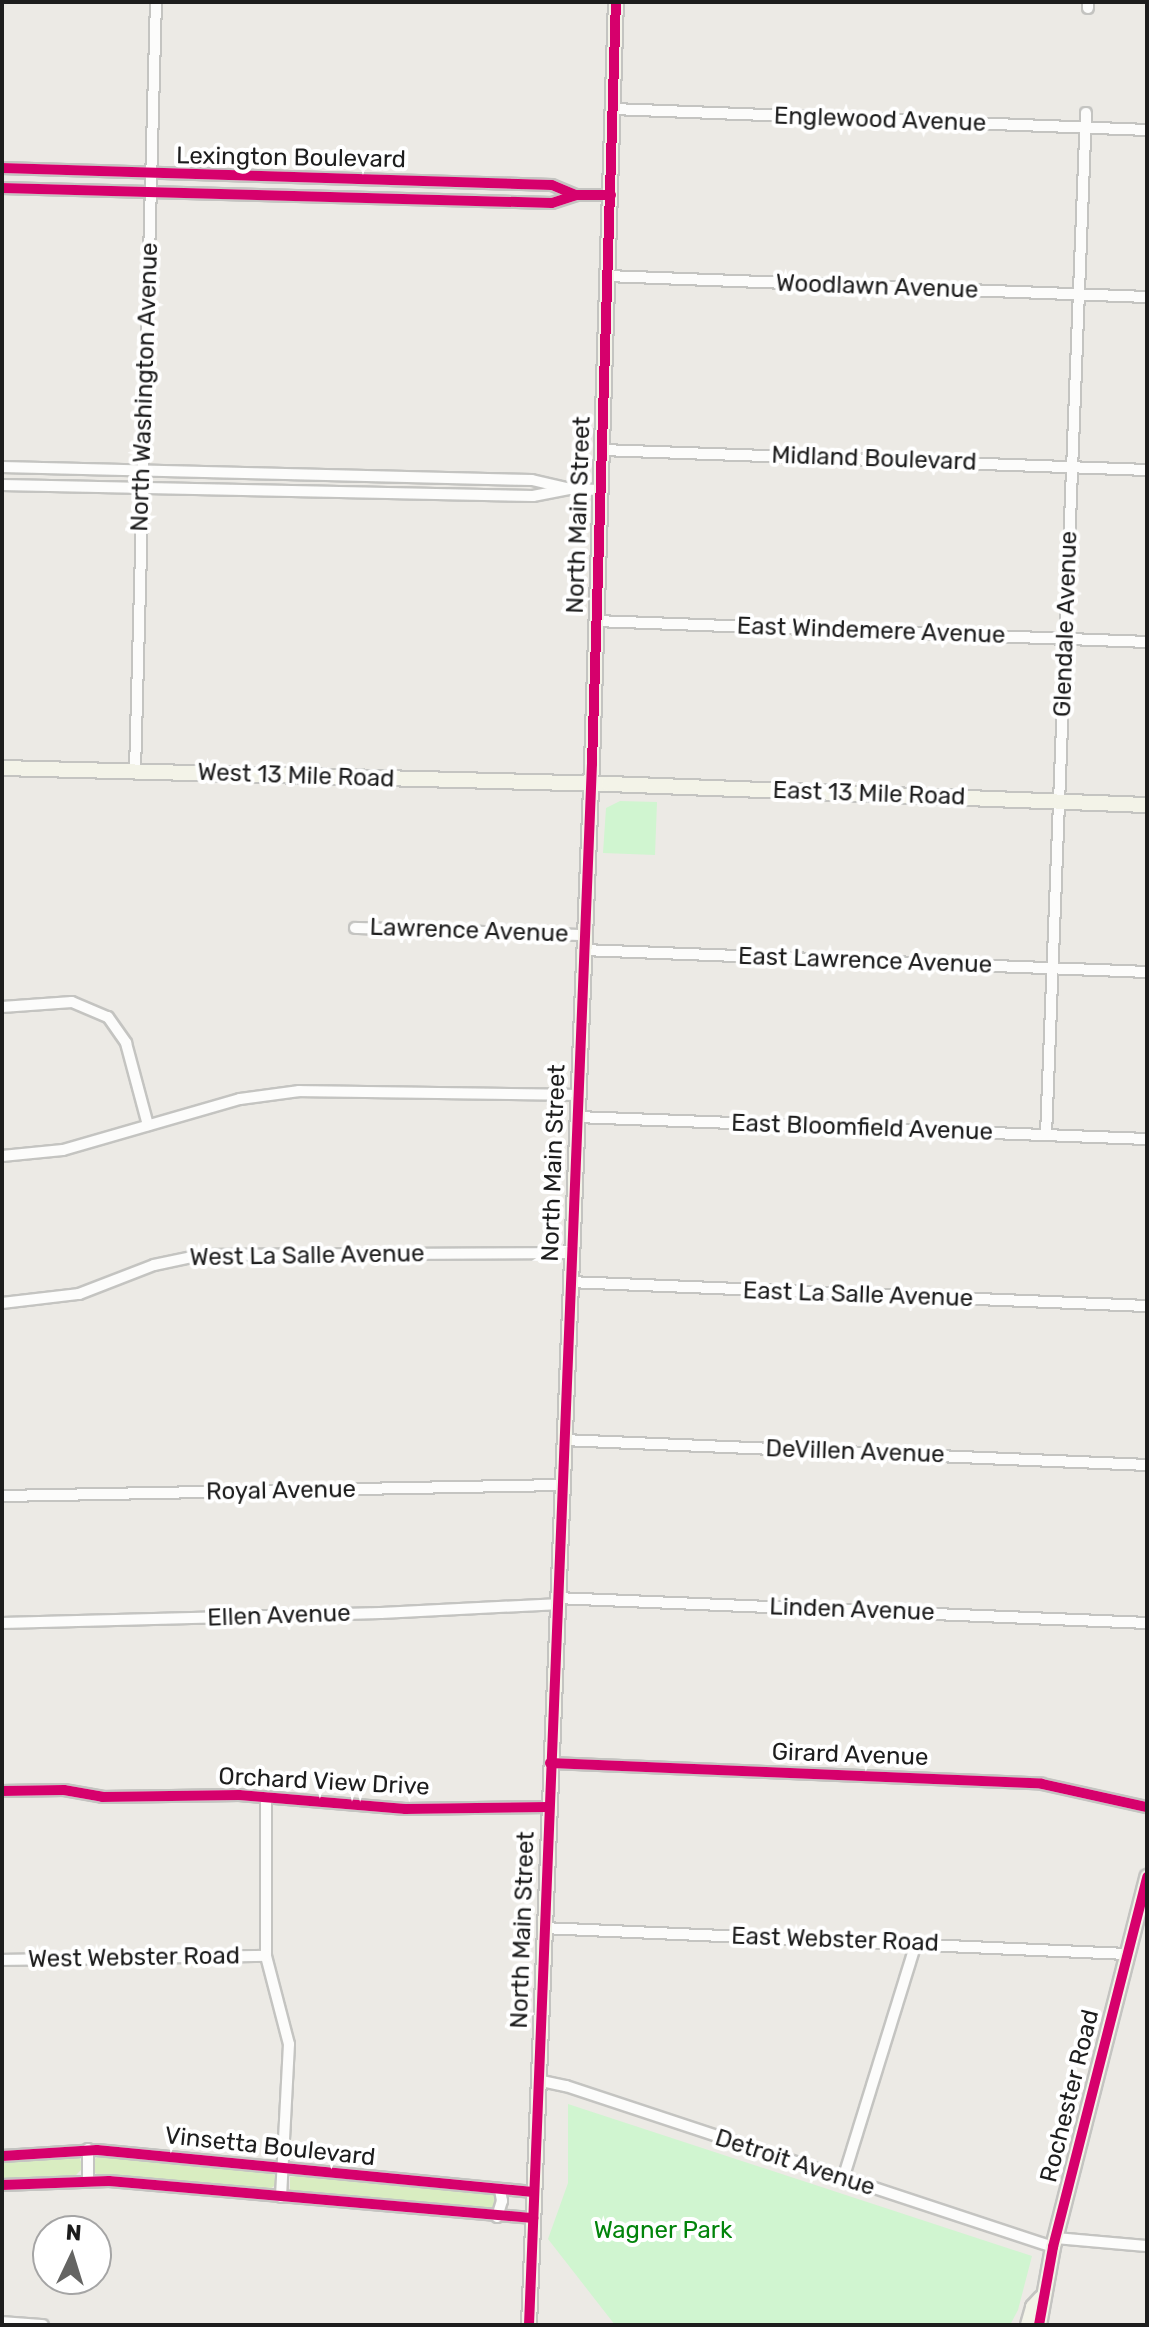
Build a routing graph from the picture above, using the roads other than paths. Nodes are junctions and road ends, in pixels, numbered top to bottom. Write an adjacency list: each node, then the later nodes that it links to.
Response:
1 (156, 2): 8 (street, North Washington Avenue)
2 (616, 2): 3 (main road, North Main Street)
3 (613, 109): 5 (street, Englewood Avenue); 13 (main road, North Main Street)
4 (1086, 113): 5 (street, Glendale Avenue)
5 (1085, 127): 6 (street, Englewood Avenue); 16 (street, Glendale Avenue)
6 (1147, 130)
7 (2, 168): 8 (street, Lexington Boulevard)
8 (150, 174): 9 (street, Lexington Boulevard); 11 (street, North Washington Avenue)
9 (362, 179): 12 (street, Lexington Boulevard); 14 (street, Lexington Boulevard)
10 (2, 188): 11 (street, Lexington Boulevard)
11 (150, 191): 14 (street, Lexington Boulevard); 21 (street, North Washington Avenue)
12 (576, 195): 13 (street, Lexington Boulevard); 14 (street, Lexington Boulevard)
13 (611, 195): 15 (main road, North Main Street)
14 (361, 197)
15 (607, 276): 16 (street, Woodlawn Avenue); 18 (main road, North Main Street)
16 (1079, 294): 17 (street, Woodlawn Avenue); 19 (street, Glendale Avenue)
17 (1147, 297)
18 (602, 450): 19 (street, Midland Boulevard); 27 (main road, North Main Street)
19 (1073, 466): 22 (street, Midland Boulevard); 30 (street, Glendale Avenue)
20 (2, 467): 21 (street)
21 (143, 470): 23 (street); 25 (street, North Washington Avenue)
22 (1147, 470)
23 (351, 476): 26 (street); 28 (street)
24 (2, 485): 25 (street)
25 (143, 487): 28 (street); 33 (street, North Washington Avenue)
26 (570, 489): 27 (street); 28 (street)
27 (600, 490): 29 (main road, North Main Street)
28 (350, 493)
29 (596, 621): 30 (street, East Windemere Avenue); 34 (main road, North Main Street)
30 (1066, 639): 31 (street, East Windemere Avenue); 35 (street, Glendale Avenue)
31 (1147, 642)
32 (2, 768): 33 (main road, West 13 Mile Road)
33 (135, 771): 34 (main road, West 13 Mile Road)
34 (591, 784): 35 (main road, East 13 Mile Road); 38 (main road, North Main Street)
35 (1059, 801): 36 (main road, East 13 Mile Road); 39 (street, Glendale Avenue)
36 (1147, 805)
37 (355, 928): 38 (street, Lawrence Avenue)
38 (583, 942): 39 (street, East Lawrence Avenue); 42 (main road, North Main Street)
39 (1052, 968): 40 (street, East Lawrence Avenue); 45 (street, Glendale Avenue)
40 (1147, 972)
41 (2, 1007): 44 (street)
42 (577, 1095): 43 (main road, North Main Street); 44 (street)
43 (577, 1117): 45 (street, East Bloomfield Avenue); 48 (main road, North Main Street)
44 (148, 1125): 47 (street)
45 (1046, 1135): 46 (street, East Bloomfield Avenue)
46 (1147, 1139)
47 (2, 1156)
48 (570, 1253): 49 (main road, North Main Street); 50 (street, West La Salle Avenue)
49 (569, 1282): 51 (street, East La Salle Avenue); 52 (main road, North Main Street)
50 (2, 1303)
51 (1147, 1306)
52 (563, 1440): 53 (street, DeVillen Avenue); 54 (main road, North Main Street)
53 (1147, 1465)
54 (561, 1485): 55 (street, Royal Avenue); 56 (main road, North Main Street)
55 (2, 1496)
56 (556, 1601): 57 (street, Ellen Avenue); 58 (street, Linden Avenue); 59 (main road, North Main Street)
57 (2, 1623)
58 (1147, 1623)
59 (550, 1763): 62 (main road, North Main Street); 63 (street, Girard Avenue)
60 (2, 1791): 61 (street, Orchard View Drive)
61 (266, 1797): 62 (street, Orchard View Drive); 68 (street)
62 (548, 1807): 65 (main road, North Main Street)
63 (1147, 1807)
64 (1147, 1877): 67 (main road, Rochester Road)
65 (543, 1928): 66 (street, East Webster Road); 70 (main road, North Main Street)
66 (916, 1943): 67 (street, East Webster Road); 74 (street)
67 (1127, 1954): 82 (main road, Rochester Road)
68 (266, 1956): 69 (street, West Webster Road); 73 (street)
69 (2, 1960)
70 (537, 2080): 74 (street, Detroit Avenue); 78 (main road, North Main Street)
71 (88, 2149): 72 (street, Vinsetta Boulevard); 73 (street, Vinsetta Boulevard); 75 (street)
72 (2, 2156)
73 (284, 2169): 77 (street, Vinsetta Boulevard); 79 (street)
74 (843, 2179): 82 (street, Detroit Avenue)
75 (88, 2180): 76 (street, Vinsetta Boulevard); 79 (street, Vinsetta Boulevard)
76 (2, 2185)
77 (500, 2190): 78 (street, Vinsetta Boulevard); 80 (street)
78 (533, 2192): 81 (main road, North Main Street)
79 (281, 2197): 80 (street, Vinsetta Boulevard)
80 (497, 2217): 81 (street, Vinsetta Boulevard)
81 (533, 2218): 87 (main road, North Main Street)
82 (1054, 2242): 83 (street, Detroit Avenue); 84 (main road, Rochester Road)
83 (1147, 2246)
84 (1041, 2298): 88 (main road, Rochester Road); 89 (main road, Rochester Road)
85 (2, 2322): 86 (street)
86 (43, 2325)
87 (529, 2325)
88 (1028, 2325)
89 (1039, 2325)

